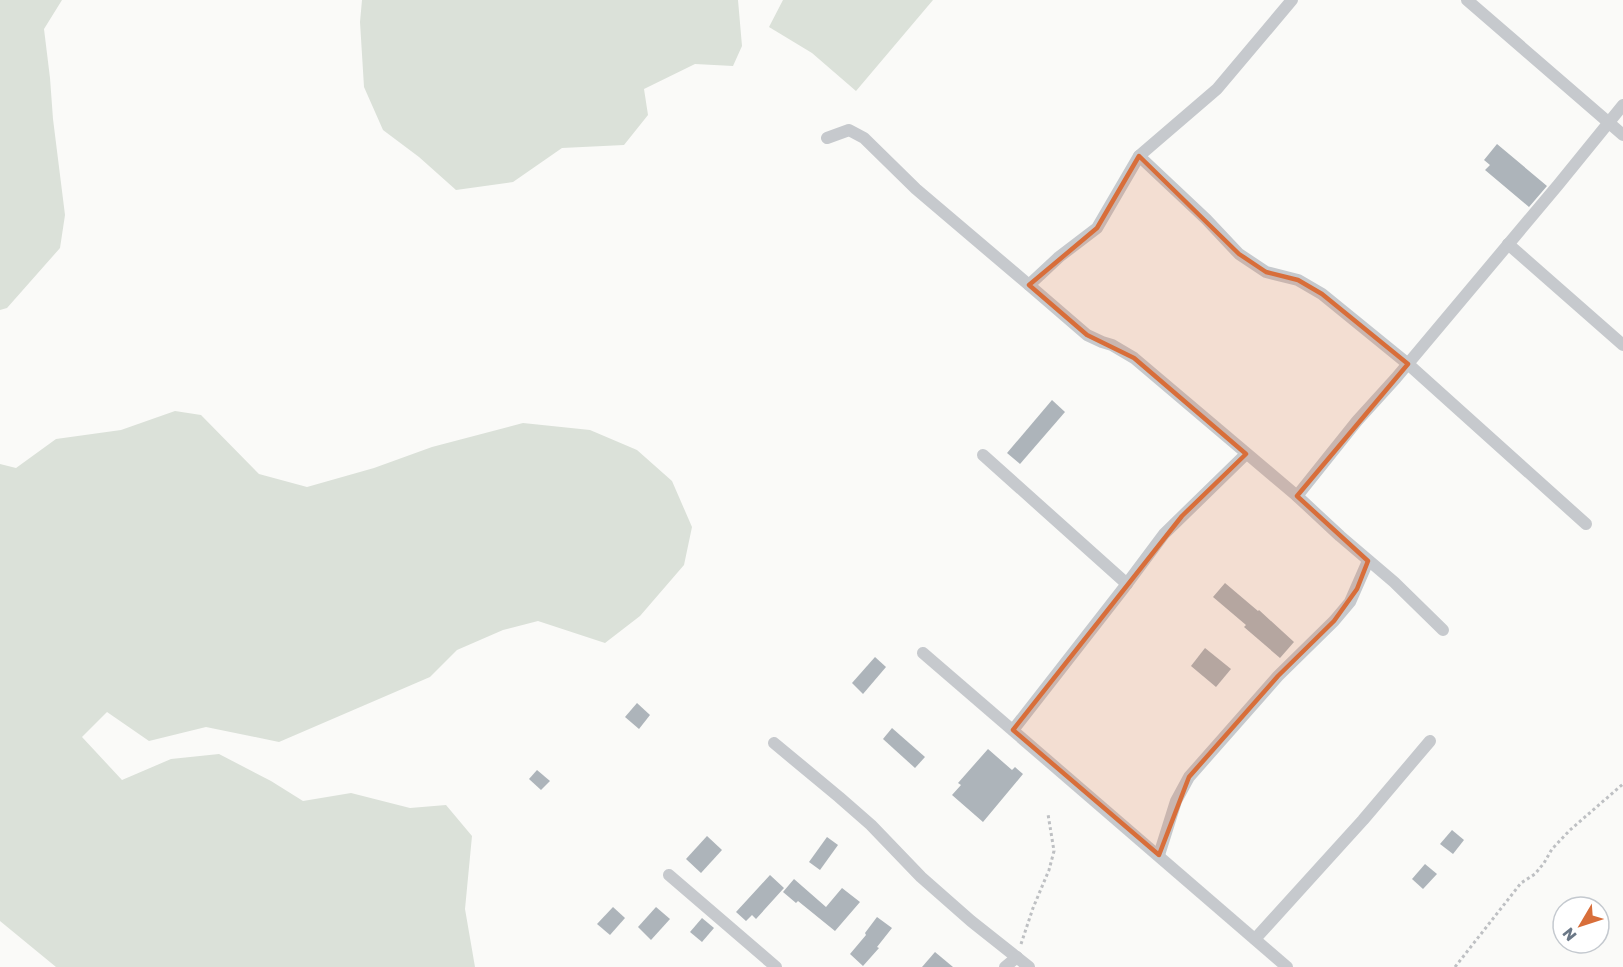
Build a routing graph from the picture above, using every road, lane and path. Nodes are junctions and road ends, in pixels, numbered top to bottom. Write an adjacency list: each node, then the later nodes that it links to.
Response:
1 (1292, 0): 7 (street)
2 (1467, 0): 4 (street)
3 (1623, 105): 4 (street)
4 (1609, 123): 5 (street); 8 (street)
5 (1623, 135)
6 (827, 138): 9 (street)
7 (1139, 156): 9 (street); 11 (street)
8 (1508, 244): 10 (street); 11 (street)
9 (1029, 285): 12 (street)
10 (1623, 345)
11 (1408, 364): 14 (street); 15 (street)
12 (1246, 454): 14 (street); 17 (street)
13 (983, 455): 17 (street)
14 (1297, 496): 16 (street)
15 (1586, 524)
16 (1368, 561): 18 (street); 25 (street)
17 (1127, 584): 20 (street)
18 (1443, 630)
19 (924, 653): 20 (street)
20 (1013, 730): 25 (street)
21 (1430, 741): 27 (street)
22 (774, 743): 28 (street)
23 (1623, 784): 33 (path)
24 (1048, 814): 28 (path)
25 (1159, 855): 27 (street)
26 (669, 875): 29 (street)
27 (1255, 939): 32 (street)
28 (1017, 957): 30 (street); 31 (street)
29 (776, 967)
30 (1005, 967)
31 (1029, 967)
32 (1287, 967)
33 (1455, 967)

